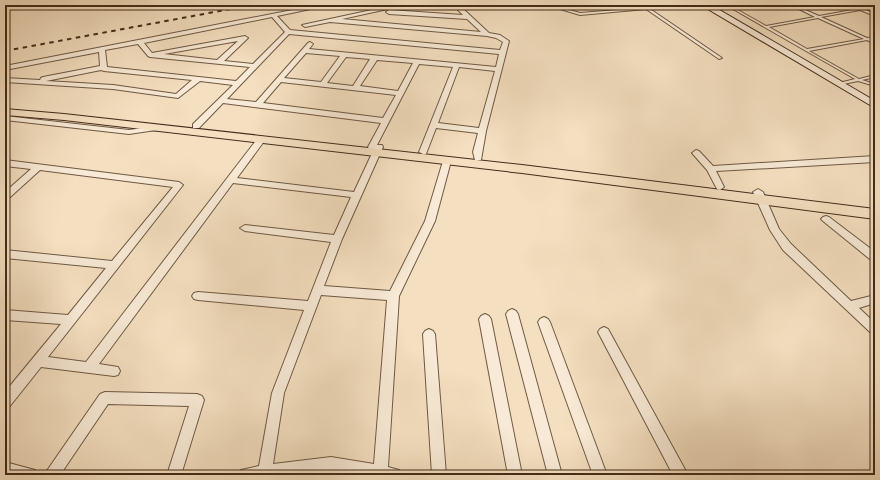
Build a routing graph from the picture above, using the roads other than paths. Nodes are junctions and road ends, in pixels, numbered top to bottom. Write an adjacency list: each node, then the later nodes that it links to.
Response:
1 (327, 5): 16 (street)
2 (403, 5): 14 (street)
3 (456, 5): 18 (street)
4 (548, 5): 12 (lane)
5 (642, 5): 12 (lane)
6 (686, 5): 12 (lane)
7 (697, 5): 25 (street)
8 (705, 5): 25 (street)
9 (727, 5): 21 (lane)
10 (792, 5): 17 (lane)
11 (852, 5): 13 (lane)
12 (648, 9): 39 (lane)
13 (860, 9): 15 (lane); 17 (lane)
14 (376, 11): 18 (street); 20 (street)
15 (875, 15)
16 (274, 16): 22 (street); 28 (street)
17 (818, 17): 21 (lane); 27 (lane)
18 (469, 18): 24 (street)
19 (305, 25): 20 (street)
20 (330, 26): 22 (street); 23 (street); 23 (street)
21 (766, 27): 32 (lane)
22 (288, 32): 43 (street)
23 (392, 34): 24 (street); 34 (street)
24 (487, 34): 35 (street)
25 (760, 37): 55 (street)
26 (875, 38): 27 (lane)
27 (867, 39): 29 (lane); 32 (lane)
28 (139, 41): 31 (street); 36 (street)
29 (875, 43)
30 (310, 44): 33 (street)
31 (102, 49): 44 (street); 45 (street)
32 (807, 50): 51 (lane)
33 (304, 51): 37 (street); 50 (street)
34 (399, 51): 35 (street); 38 (street); 40 (street)
35 (503, 52): 46 (street)
36 (150, 55): 41 (street); 41 (street)
37 (344, 55): 38 (street); 54 (street)
38 (375, 57): 57 (street)
39 (720, 58)
40 (417, 61): 42 (street); 58 (street)
41 (219, 62): 43 (street)
42 (457, 65): 46 (street); 67 (street)
43 (255, 66): 53 (street)
44 (5, 68)
45 (104, 68): 48 (street); 52 (street)
46 (499, 69): 70 (street)
47 (875, 76): 51 (lane)
48 (198, 79): 52 (street); 53 (street)
49 (5, 80): 52 (street)
50 (280, 80): 54 (street); 60 (street)
51 (859, 80): 55 (lane); 56 (lane)
52 (28, 82)
53 (238, 83): 59 (street)
54 (323, 84): 57 (street)
55 (840, 84): 61 (street)
56 (875, 85)
57 (355, 88): 58 (street)
58 (400, 93): 65 (street)
59 (220, 100): 60 (street); 68 (street)
60 (258, 105): 65 (street)
61 (875, 105)
62 (5, 106): 66 (main road)
63 (5, 112): 66 (main road)
64 (5, 118): 69 (street)
65 (385, 121): 72 (street)
66 (139, 123): 68 (main road); 69 (main road)
67 (432, 125): 70 (street); 73 (street)
68 (196, 126): 72 (main road)
69 (156, 128): 71 (main road)
70 (482, 131): 75 (street)
71 (261, 140): 72 (main road); 83 (street)
72 (376, 149): 73 (main road); 77 (main road); 85 (street)
73 (423, 152): 75 (main road)
74 (696, 153): 81 (street)
75 (478, 158): 82 (main road)
76 (871, 160): 80 (street); 81 (street)
77 (447, 161): 82 (main road); 98 (street)
78 (5, 163): 79 (street)
79 (38, 167): 87 (street); 95 (street)
80 (875, 168)
81 (711, 169): 84 (street)
82 (626, 179): 84 (main road); 86 (main road)
83 (231, 180): 85 (street); 111 (street)
84 (720, 187): 86 (main road)
85 (357, 195): 92 (street)
86 (760, 196): 88 (main road); 89 (main road); 101 (street)
87 (5, 197)
88 (875, 206)
89 (875, 214)
90 (826, 219): 94 (street)
91 (245, 228): 92 (street)
92 (337, 239): 96 (street)
93 (5, 254): 95 (street)
94 (875, 257)
95 (115, 265): 105 (street)
96 (317, 290): 98 (street); 100 (street)
97 (198, 296): 100 (street)
98 (393, 296): 116 (street)
99 (875, 299): 101 (street)
100 (311, 306): 115 (street)
101 (849, 306): 107 (street)
102 (512, 314): 123 (street)
103 (5, 315): 105 (street)
104 (485, 319): 122 (street)
105 (71, 320): 110 (street)
106 (544, 322): 124 (street)
107 (875, 330)
108 (604, 332): 125 (street)
109 (429, 334): 121 (street)
110 (38, 361): 111 (street); 113 (street)
111 (88, 368): 112 (street)
112 (114, 371)
113 (5, 402)
114 (5, 469): 117 (street)
115 (271, 473): 116 (street); 120 (street)
116 (387, 474)
117 (30, 475)
118 (50, 475): 119 (street)
119 (174, 475)
120 (246, 475)
121 (439, 475)
122 (515, 475)
123 (555, 475)
124 (600, 475)
125 (681, 475)

